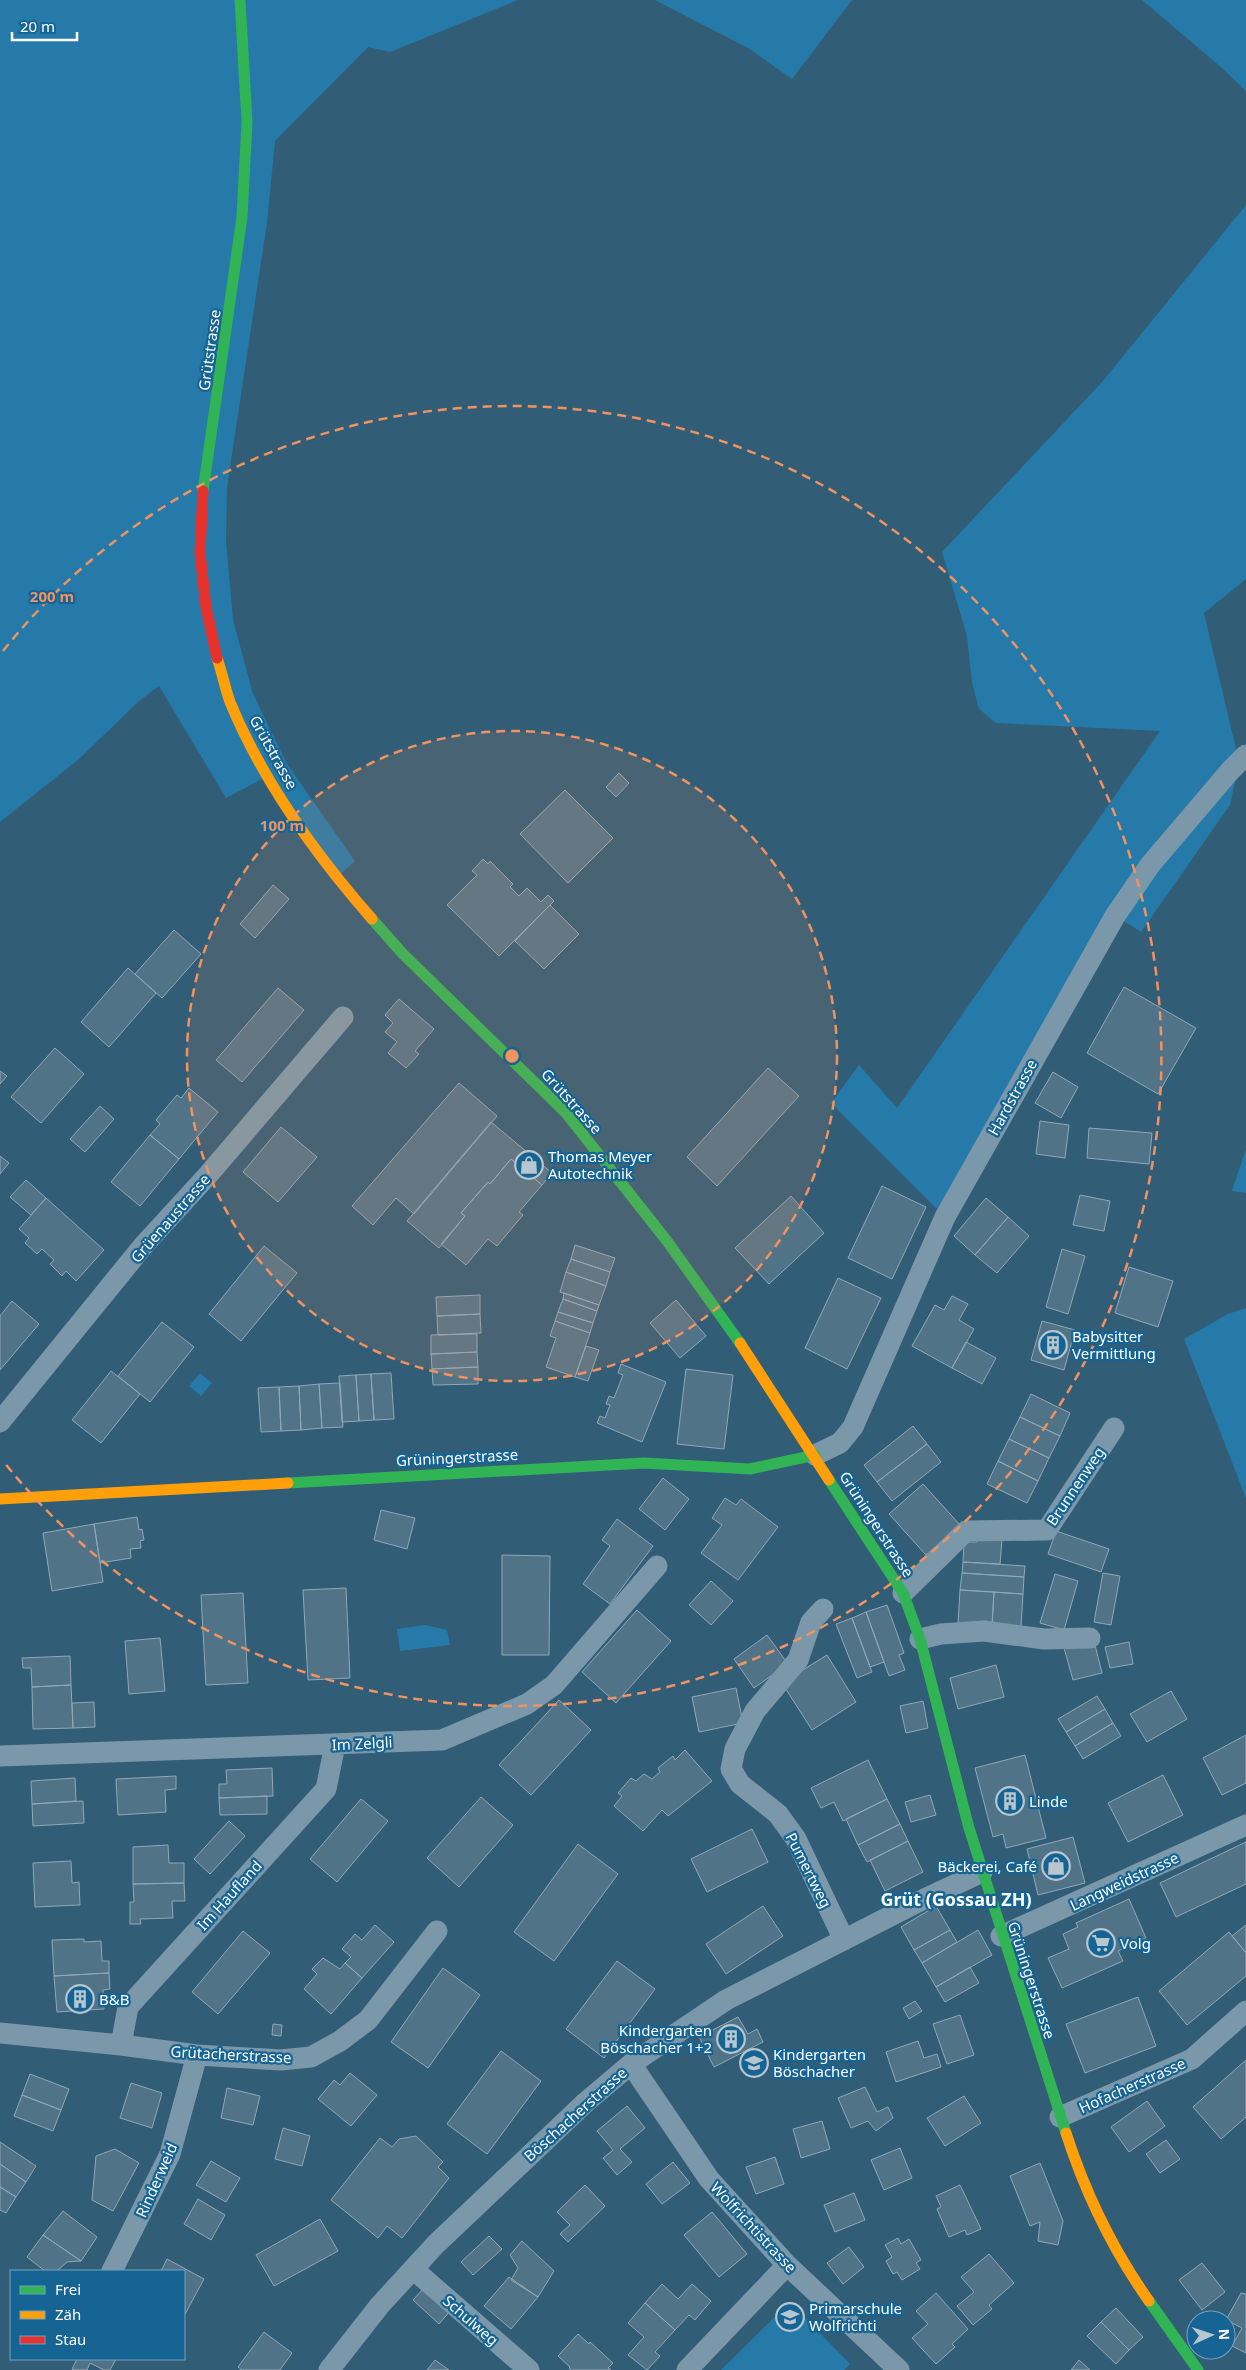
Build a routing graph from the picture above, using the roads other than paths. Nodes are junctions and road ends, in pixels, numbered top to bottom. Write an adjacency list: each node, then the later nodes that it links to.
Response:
1 (240, 0): 6 (main road, Grütstrasse)
2 (1246, 755): 6 (street, Hardstrasse)
3 (343, 1017): 4 (street, Grüenaustrasse)
4 (0, 1422)
5 (1114, 1428): 9 (street, Brunnenweg)
6 (815, 1455): 7 (main road, Grüningerstrasse); 9 (main road, Grüningerstrasse)
7 (0, 1499)
8 (656, 1566): 13 (street, Im Zelgli)
9 (903, 1593): 12 (main road, Grüningerstrasse)
10 (823, 1608): 19 (street, Pumertweg)
11 (1090, 1638): 12 (street)
12 (920, 1639): 16 (main road, Grüningerstrasse)
13 (335, 1745): 14 (street, Im Zelgli); 22 (street, Im Haufland)
14 (0, 1756)
15 (1246, 1825): 18 (street, Langweidstrasse)
16 (982, 1872): 18 (main road, Grüningerstrasse); 19 (street, Böschacherstrasse)
17 (437, 1931): 23 (street, Grütacherstrasse)
18 (1001, 1936): 25 (main road, Grüningerstrasse)
19 (844, 1940): 24 (street, Böschacherstrasse)
20 (1246, 2011): 25 (street, Hofacherstrasse)
21 (0, 2033): 22 (street, Grütacherstrasse)
22 (121, 2045): 23 (street, Grütacherstrasse)
23 (197, 2056): 28 (street, Rinderweid)
24 (631, 2064): 26 (street, Wolfrichtistrasse); 27 (street, Böschacherstrasse)
25 (1060, 2117): 33 (main road, Grüningerstrasse)
26 (787, 2265): 31 (street); 32 (street, Wolfrichtistrasse)
27 (413, 2269): 29 (street, Böschacherstrasse); 30 (street, Schulweg)
28 (112, 2270)
29 (329, 2370)
30 (529, 2370)
31 (687, 2370)
32 (899, 2370)
33 (1198, 2370)

